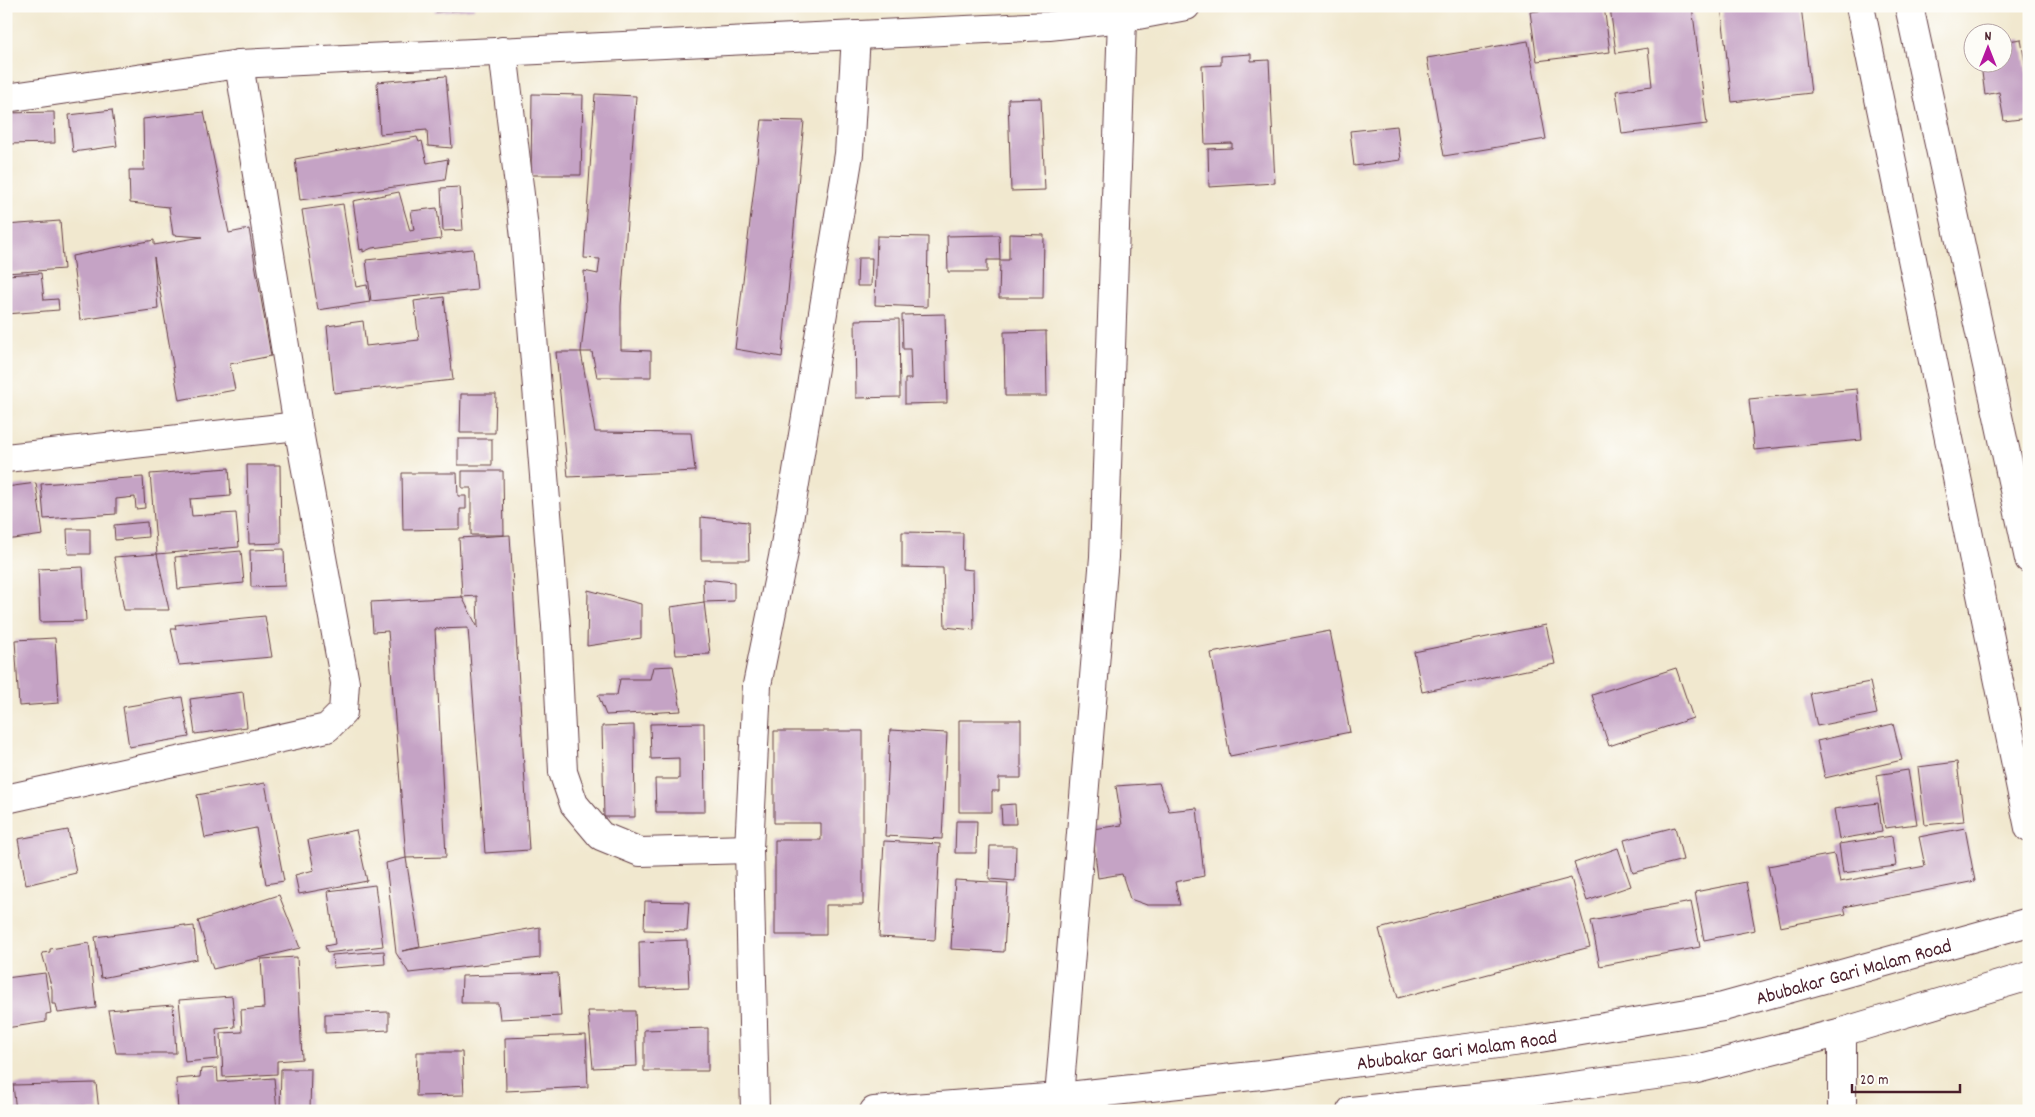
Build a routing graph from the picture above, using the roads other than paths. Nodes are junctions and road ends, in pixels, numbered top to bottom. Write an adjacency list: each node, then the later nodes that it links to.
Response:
1 (1186, 6): 5 (street)
2 (1860, 6): 14 (street)
3 (1909, 6): 12 (street)
4 (1051, 16): 5 (street); 6 (street)
5 (1122, 18): 19 (street)
6 (856, 35): 7 (street); 15 (street)
7 (504, 51): 8 (street); 15 (street)
8 (239, 64): 9 (street); 10 (street)
9 (6, 98)
10 (298, 426): 11 (street); 13 (street)
11 (6, 458)
12 (2029, 559)
13 (6, 799)
14 (2029, 828)
15 (749, 849): 20 (street)
16 (2029, 922): 19 (street, Abubakar Gari Malam Road)
17 (2029, 976): 18 (street)
18 (1842, 1032): 22 (street); 23 (street)
19 (1059, 1097): 21 (street, Abubakar Gari Malam Road)
20 (755, 1111)
21 (874, 1111)
22 (1351, 1111)
23 (1842, 1111)

